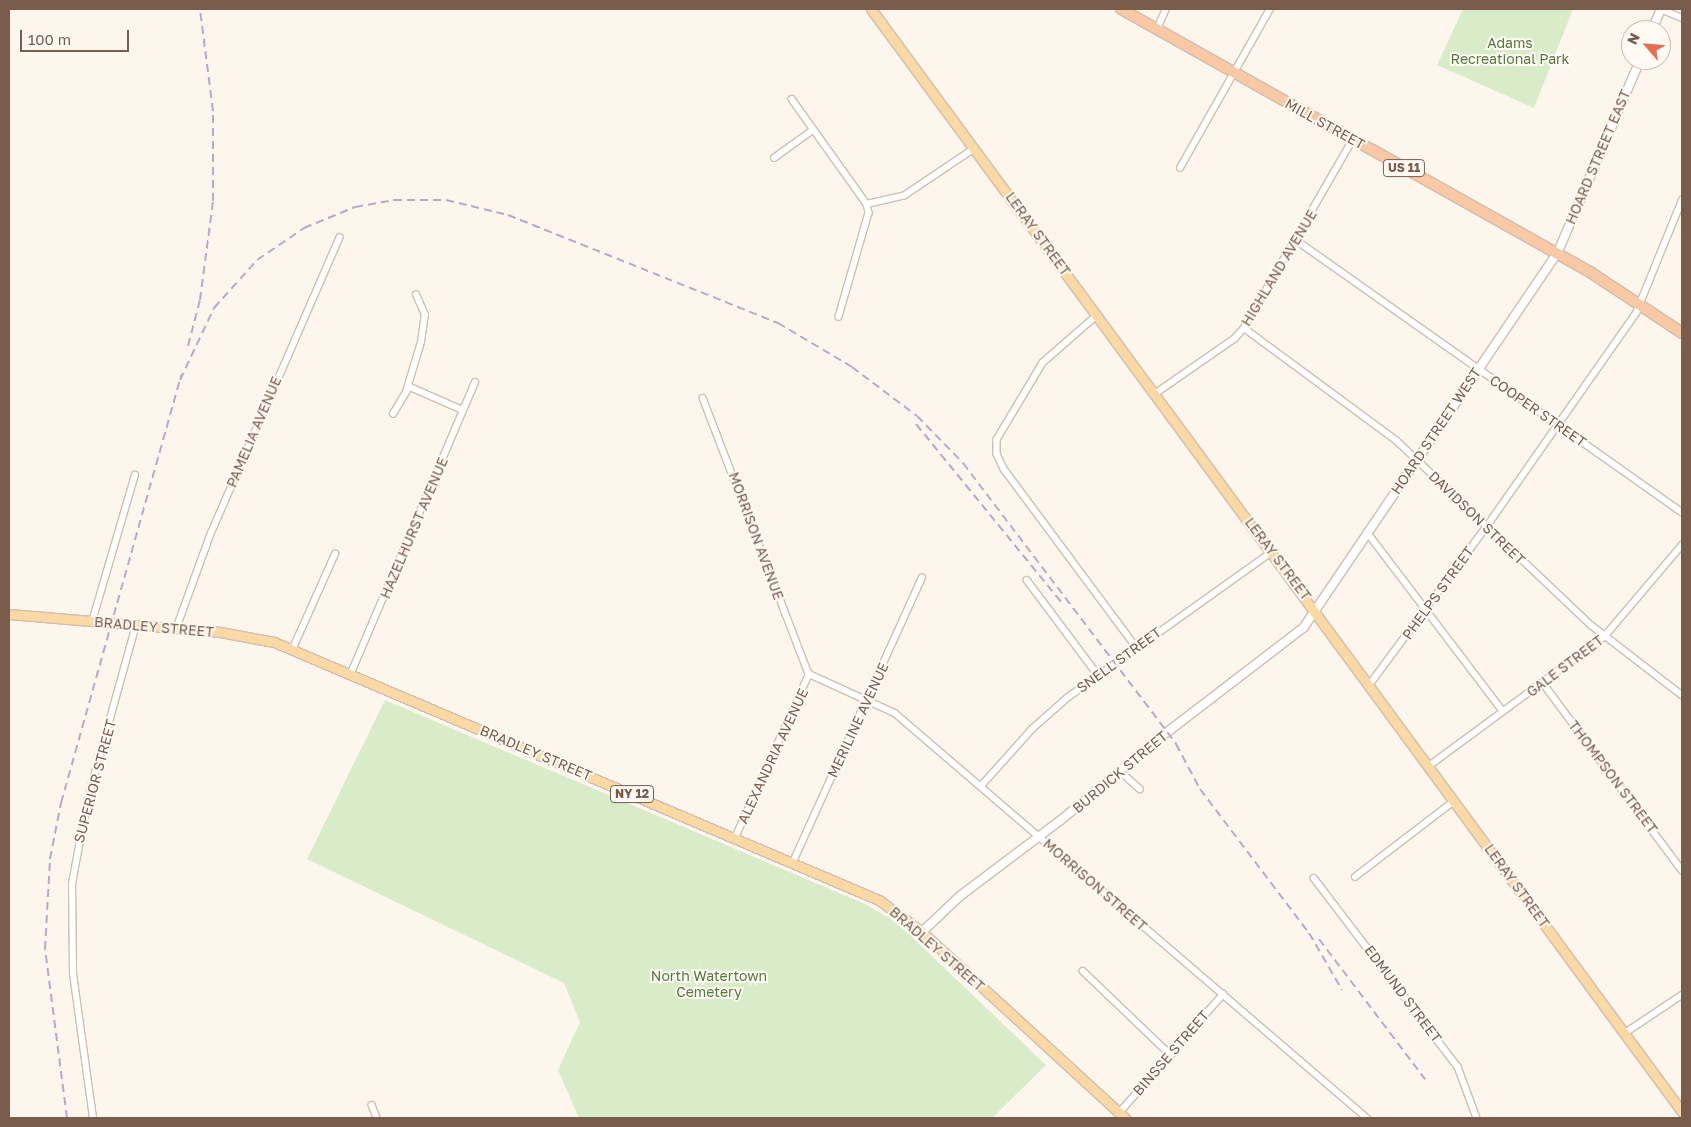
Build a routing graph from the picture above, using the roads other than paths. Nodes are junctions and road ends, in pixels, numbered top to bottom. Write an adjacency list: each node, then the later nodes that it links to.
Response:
1 (871, 9): 13 (main road, LERAY STREET)
2 (1121, 9): 7 (highway, MILL STREET / US 11)
3 (1166, 9): 7 (street)
4 (1270, 9): 9 (street)
5 (1661, 9): 6 (street)
6 (1682, 18)
7 (1157, 29): 9 (highway, MILL STREET / US 11)
8 (1636, 70): 20 (street, HOARD STREET EAST)
9 (1233, 72): 12 (highway, MILL STREET / US 11); 15 (street)
10 (792, 100): 11 (street)
11 (814, 130): 14 (street); 17 (street)
12 (1353, 139): 19 (street, HIGHLAND AVENUE); 20 (highway, MILL STREET / US 11)
13 (974, 148): 17 (street); 23 (main road, LERAY STREET)
14 (774, 158)
15 (1180, 168)
16 (1682, 200): 22 (street, PHELPS STREET)
17 (867, 204): 24 (street)
18 (339, 238): 50 (street, PAMELIA AVENUE)
19 (1296, 240): 25 (street, HIGHLAND AVENUE); 27 (street, COOPER STREET)
20 (1557, 254): 22 (highway, MILL STREET / US 11); 27 (street, HOARD STREET WEST)
21 (416, 295): 29 (street)
22 (1641, 304): 26 (highway, MILL STREET / US 11); 34 (street, PHELPS STREET)
23 (1098, 315): 30 (main road, LERAY STREET); 52 (street)
24 (840, 317)
25 (1244, 328): 30 (street, HIGHLAND AVENUE); 35 (street, DAVIDSON STREET)
26 (1682, 334)
27 (1478, 368): 34 (street, COOPER STREET); 35 (street, HOARD STREET WEST)
28 (475, 382): 32 (street, HAZELHURST AVENUE)
29 (408, 386): 32 (street); 33 (street)
30 (1156, 394): 41 (main road, LERAY STREET)
31 (703, 398): 55 (street, MORRISON AVENUE)
32 (464, 410): 54 (street, HAZELHURST AVENUE)
33 (393, 414)
34 (1558, 425): 37 (street, COOPER STREET); 38 (street, PHELPS STREET)
35 (1416, 459): 38 (street, DAVIDSON STREET); 39 (street, HOARD STREET WEST)
36 (135, 475): 48 (street)
37 (1682, 512)
38 (1487, 526): 46 (street, PHELPS STREET); 51 (street, DAVIDSON STREET)
39 (1367, 532): 45 (street, HOARD STREET WEST); 46 (street)
40 (1682, 545): 51 (street, GALE STREET)
41 (1272, 552): 45 (main road, LERAY STREET); 52 (street, SNELL STREET)
42 (335, 554): 53 (street)
43 (922, 578): 60 (street, MERILINE AVENUE)
44 (1027, 580): 56 (street)
45 (1315, 609): 57 (main road, LERAY STREET); 63 (street, BURDICK STREET)
46 (1426, 609): 57 (street, PHELPS STREET); 61 (street)
47 (9, 614): 48 (main road, BRADLEY STREET / NY 12)
48 (92, 622): 49 (main road, BRADLEY STREET / NY 12)
49 (136, 625): 50 (main road, BRADLEY STREET / NY 12); 82 (street, SUPERIOR STREET)
50 (176, 628): 53 (main road, BRADLEY STREET / NY 12)
51 (1604, 637): 58 (street, GALE STREET); 59 (street, DAVIDSON STREET)
52 (1136, 647): 56 (street, SNELL STREET)
53 (293, 648): 54 (main road, BRADLEY STREET / NY 12)
54 (350, 673): 68 (main road, BRADLEY STREET / NY 12)
55 (809, 674): 60 (street, MORRISON STREET); 68 (street, ALEXANDRIA AVENUE)
56 (1098, 675): 64 (street, SNELL STREET)
57 (1370, 684): 62 (main road, LERAY STREET)
58 (1543, 684): 61 (street, GALE STREET); 70 (street, THOMPSON STREET)
59 (1682, 695)
60 (867, 699): 64 (street, MORRISON STREET); 69 (street, MERILINE AVENUE)
61 (1503, 711): 62 (street, GALE STREET)
62 (1429, 766): 66 (main road, LERAY STREET)
63 (1120, 771): 65 (street); 67 (street, BURDICK STREET)
64 (981, 786): 67 (street, MORRISON STREET)
65 (1140, 789)
66 (1454, 801): 71 (street); 77 (main road, LERAY STREET)
67 (1039, 837): 73 (street, BURDICK STREET); 75 (street, MORRISON STREET)
68 (735, 838): 69 (main road, BRADLEY STREET / NY 12)
69 (793, 862): 73 (main road, BRADLEY STREET / NY 12)
70 (1682, 870)
71 (1355, 877)
72 (1314, 878): 85 (street, EDMUND STREET)
73 (922, 932): 81 (main road, BRADLEY STREET / NY 12)
74 (1083, 971): 78 (street)
75 (1222, 994): 78 (street, BINSSE STREET); 84 (street, MORRISON STREET)
76 (1682, 995): 77 (street)
77 (1626, 1033): 80 (main road, LERAY STREET)
78 (1172, 1054): 81 (street, BINSSE STREET)
79 (372, 1105): 83 (street)
80 (1682, 1112)
81 (1122, 1116)
82 (93, 1118)
83 (377, 1118)
84 (1367, 1118)
85 (1477, 1118)

